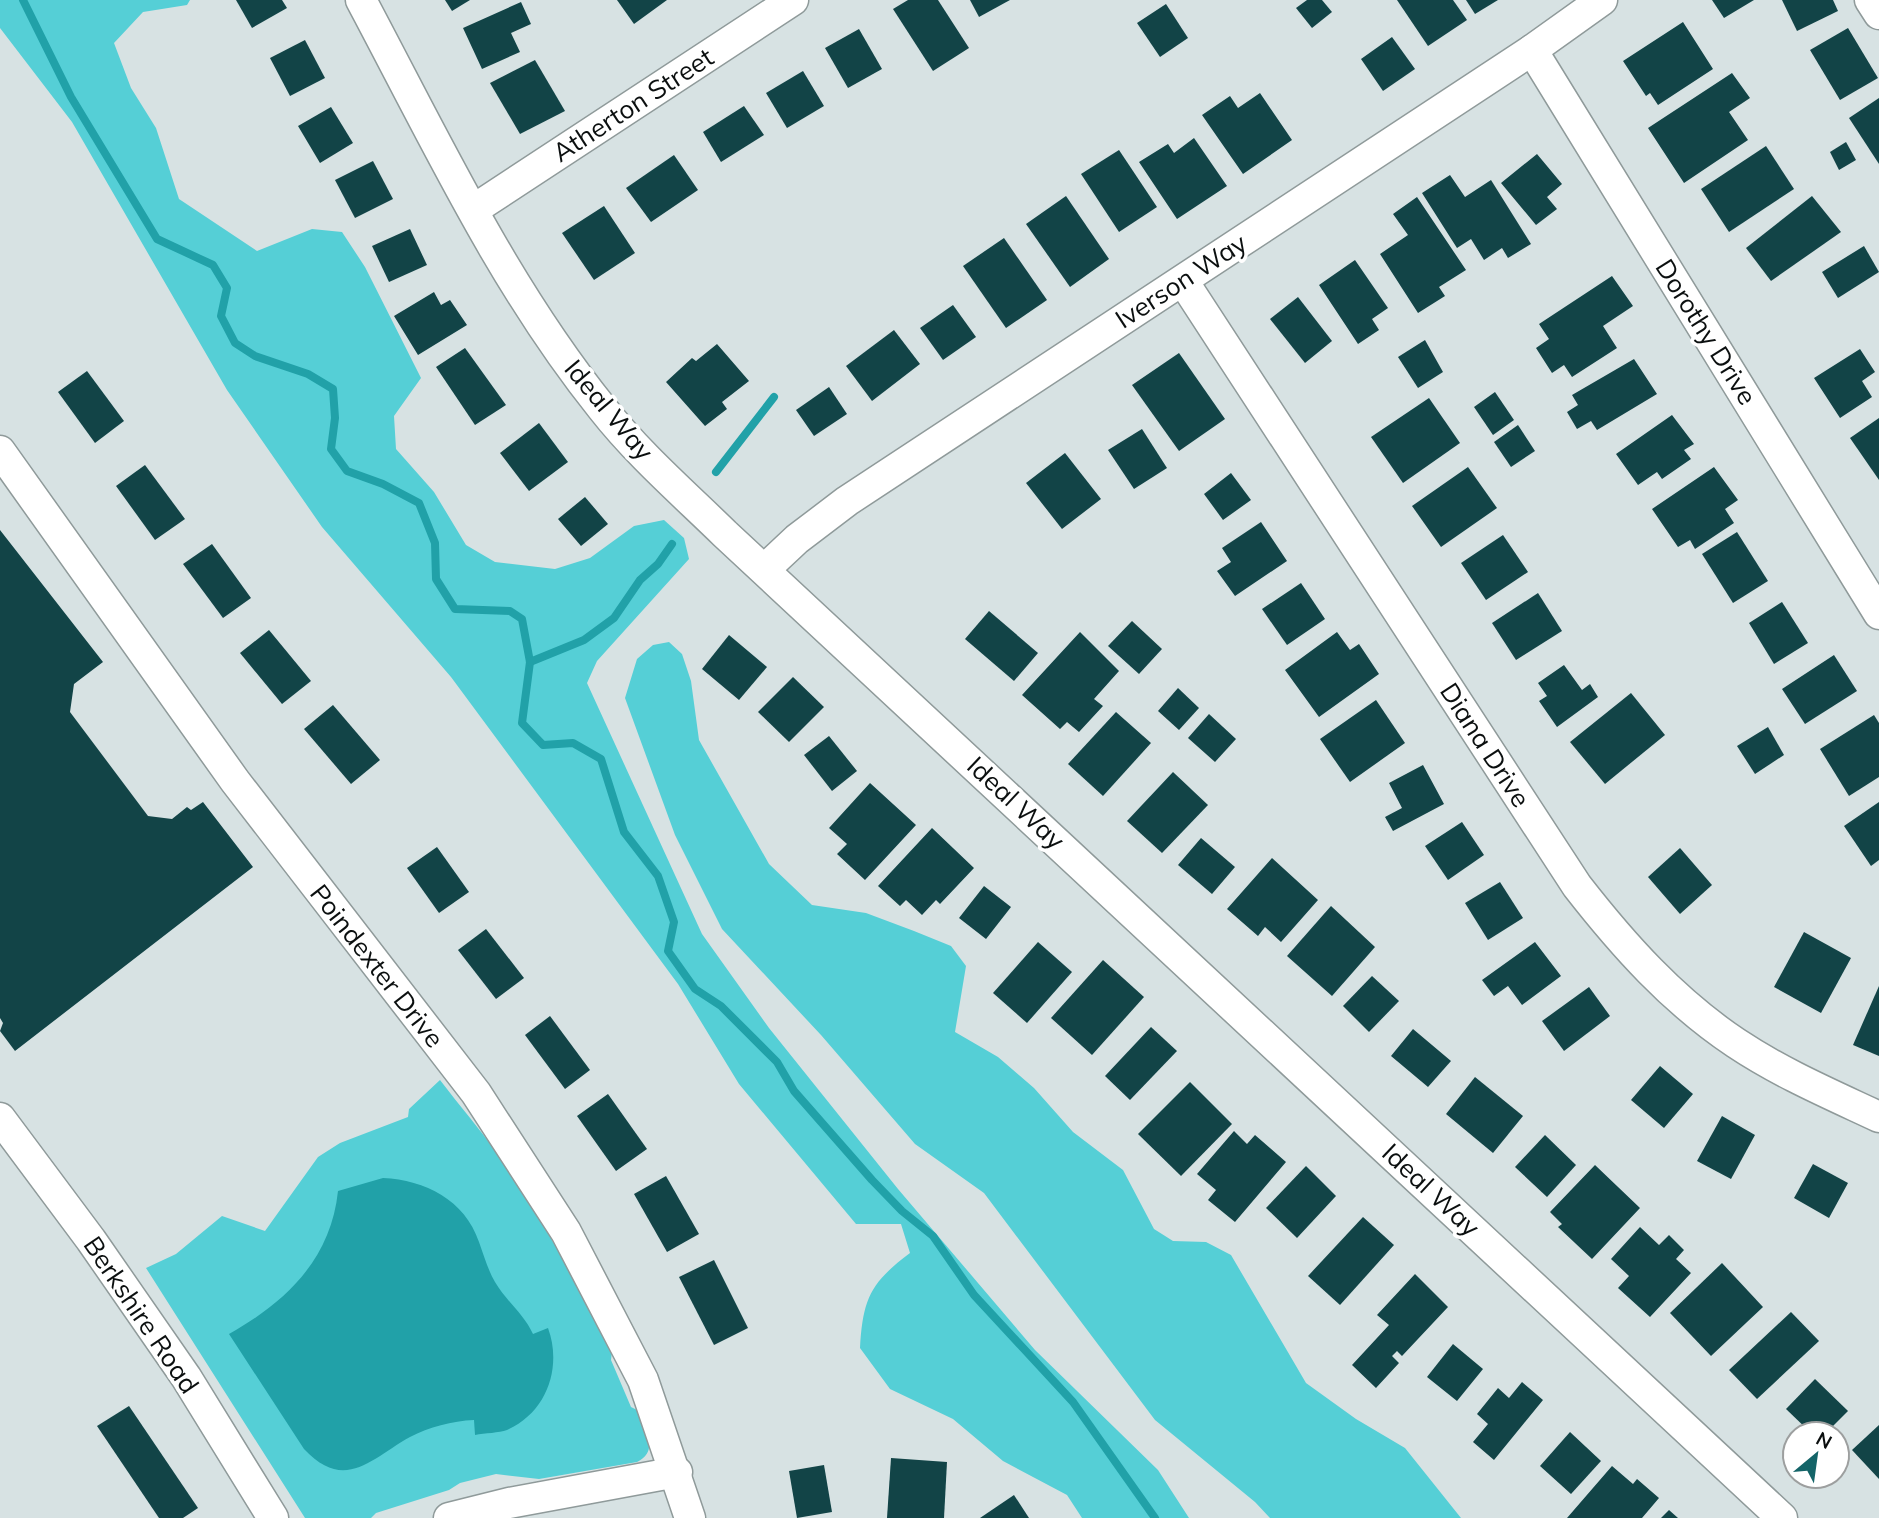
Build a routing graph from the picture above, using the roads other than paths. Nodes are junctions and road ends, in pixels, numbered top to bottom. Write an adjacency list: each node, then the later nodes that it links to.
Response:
1 (361, 0): 7 (street, Ideal Way)
2 (793, 0): 7 (street, Atherton Street)
3 (1602, 0): 6 (street, Iverson Way)
4 (1870, 0): 5 (street)
5 (1879, 14)
6 (1532, 50): 8 (street, Iverson Way); 11 (street, Dorothy Drive)
7 (473, 210): 10 (street, Ideal Way)
8 (1182, 281): 10 (street, Iverson Way); 12 (street, Diana Drive)
9 (0, 451): 14 (street, Poindexter Drive)
10 (765, 569): 18 (street, Ideal Way)
11 (1879, 614)
12 (1879, 1116)
13 (0, 1118): 15 (street, Berkshire Road)
14 (677, 1472): 16 (street); 17 (street, Poindexter Drive)
15 (273, 1518)
16 (449, 1518)
17 (690, 1518)
18 (1782, 1518)

